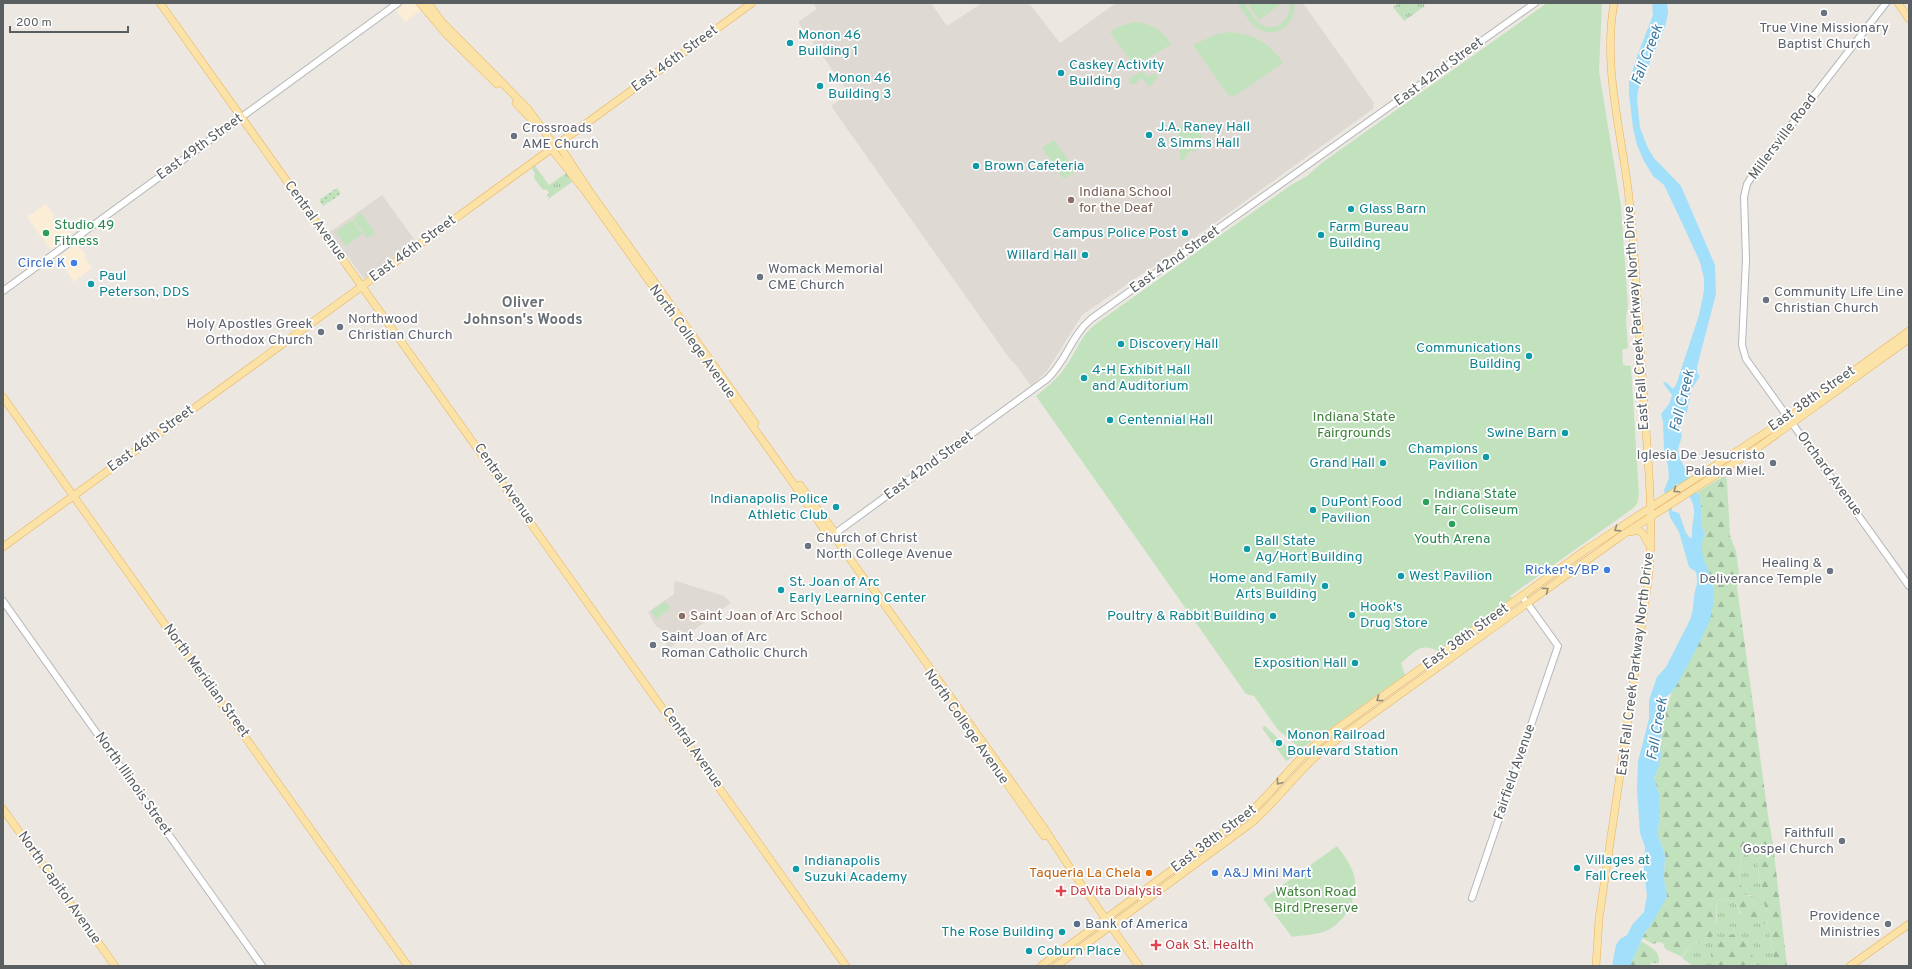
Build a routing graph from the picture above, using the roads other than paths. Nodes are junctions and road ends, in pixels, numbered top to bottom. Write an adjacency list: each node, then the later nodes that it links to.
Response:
1 (160, 3): 11 (main road, Central Avenue)
2 (398, 3): 11 (street, East 49th Street)
3 (420, 3): 12 (main road, North College Avenue)
4 (428, 3): 12 (main road, North College Avenue)
5 (752, 3): 13 (main road, East 46th Street)
6 (1535, 3): 24 (street, East 42nd Street)
7 (1614, 3): 22 (main road, East Fall Creek Parkway North Drive)
8 (1886, 3): 18 (street, Millersville Road)
9 (1898, 3): 10 (main road)
10 (1909, 18)
11 (241, 118): 14 (main road, Central Avenue); 15 (street, East 49th Street)
12 (539, 126): 13 (main road, North College Avenue)
13 (555, 146): 14 (main road, East 46th Street); 24 (main road, North College Avenue)
14 (362, 286): 21 (main road, East 46th Street); 40 (main road, Central Avenue)
15 (3, 291)
16 (1909, 331): 20 (main road, East 38th Street)
17 (1909, 338): 20 (main road, East 38th Street)
18 (1748, 363): 20 (street, Orchard Avenue)
19 (3, 397): 21 (main road, North Meridian Street)
20 (1790, 420): 22 (main road, East 38th Street, one-way to 22); 23 (main road, East 38th Street); 28 (street, Orchard Avenue)
21 (74, 495): 26 (main road, East 46th Street); 39 (main road, North Meridian Street)
22 (1649, 508): 23 (main road, East Fall Creek Parkway North Drive); 29 (main road, East 38th Street, one-way to 29)
23 (1650, 517): 25 (main road, East 38th Street); 27 (main road, East Fall Creek Parkway North Drive)
24 (833, 535): 34 (main road, North College Avenue)
25 (1621, 536): 27 (main road); 31 (main road, East 38th Street, one-way to 25)
26 (3, 547)
27 (1651, 549): 44 (main road, East Fall Creek Parkway North Drive)
28 (1909, 586)
29 (1522, 596): 31 (street); 34 (main road, East 38th Street, one-way to 34)
30 (3, 601): 38 (street, North Illinois Street)
31 (1527, 603): 33 (street, Fairfield Avenue); 36 (main road, East 38th Street)
32 (3, 809): 37 (main road, North Capitol Avenue)
33 (1472, 898)
34 (1106, 919): 36 (main road, North College Avenue); 41 (main road, East 38th Street)
35 (1909, 924): 45 (main road)
36 (1110, 926): 42 (main road, East 38th Street); 43 (main road, North College Avenue)
37 (115, 966)
38 (262, 966)
39 (408, 966)
40 (846, 966)
41 (1041, 966)
42 (1056, 966)
43 (1139, 966)
44 (1596, 966)
45 (1850, 966)

